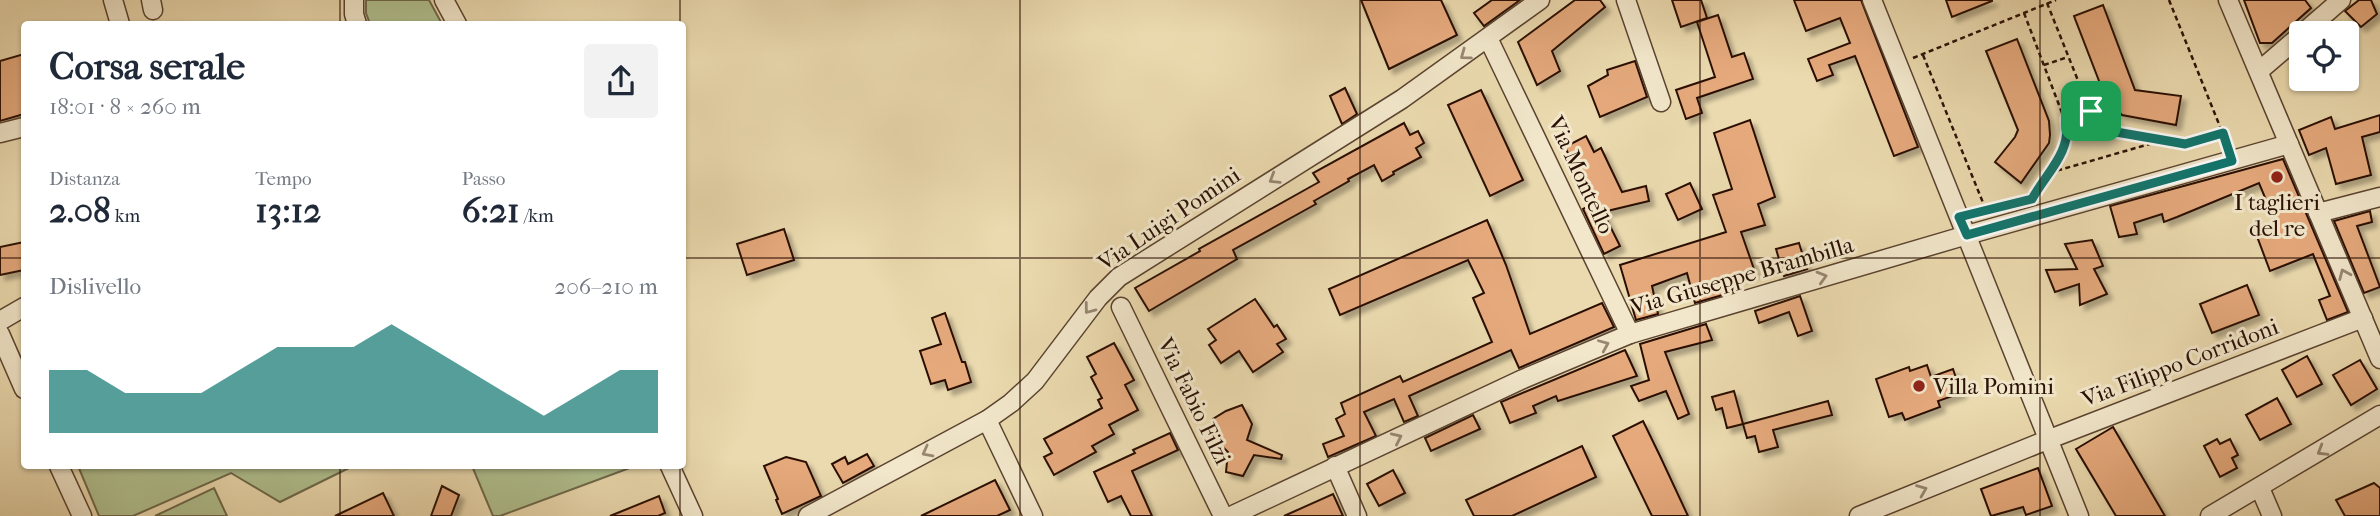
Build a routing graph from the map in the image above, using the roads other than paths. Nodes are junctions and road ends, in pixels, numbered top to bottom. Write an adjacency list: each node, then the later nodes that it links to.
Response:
1 (113, 0): 8 (street)
2 (444, 0): 9 (street)
3 (1540, 0): 11 (street, Via Luigi Pomini)
4 (1626, 0): 14 (street)
5 (1871, 0): 20 (street)
6 (2228, 0): 13 (street)
7 (2342, 0): 10 (street)
8 (119, 21)
9 (455, 21)
10 (2317, 21)
11 (1488, 38): 26 (street, Via Montello); 30 (street, Via Luigi Pomini, one-way to 30)
12 (2289, 45): 13 (street)
13 (2259, 71): 17 (street)
14 (1661, 102)
15 (21, 128): 16 (street)
16 (0, 133)
17 (2289, 144): 19 (street); 20 (street, Via Giuseppe Brambilla)
18 (2380, 197): 19 (street)
19 (2318, 213): 23 (street, one-way to 19)
20 (1967, 235): 26 (street, Via Giuseppe Brambilla, one-way to 20); 31 (street)
21 (1121, 307): 40 (street, Via Fabio Filzi)
22 (21, 309): 24 (street)
23 (2363, 318): 27 (street); 31 (street, Via Filippo Corridoni)
24 (0, 321)
25 (0, 334): 28 (street)
26 (1630, 334): 32 (street, Via Giuseppe Brambilla, one-way to 26)
27 (2380, 359)
28 (21, 382)
29 (2380, 415): 35 (street, one-way to 35)
30 (987, 420): 38 (street, Via Luigi Pomini, one-way to 38); 39 (street)
31 (2047, 440): 43 (street, Via Filippo Corridoni, one-way to 31); 44 (street)
32 (1335, 466): 41 (street, Via Giuseppe Brambilla); 42 (street)
33 (60, 469): 36 (street)
34 (671, 469): 37 (street)
35 (2260, 488): 45 (street); 46 (street)
36 (82, 516)
37 (693, 516)
38 (808, 516)
39 (1033, 516)
40 (1223, 516)
41 (1231, 516)
42 (1357, 516)
43 (1859, 516)
44 (2079, 516)
45 (2210, 516)
46 (2272, 516)

